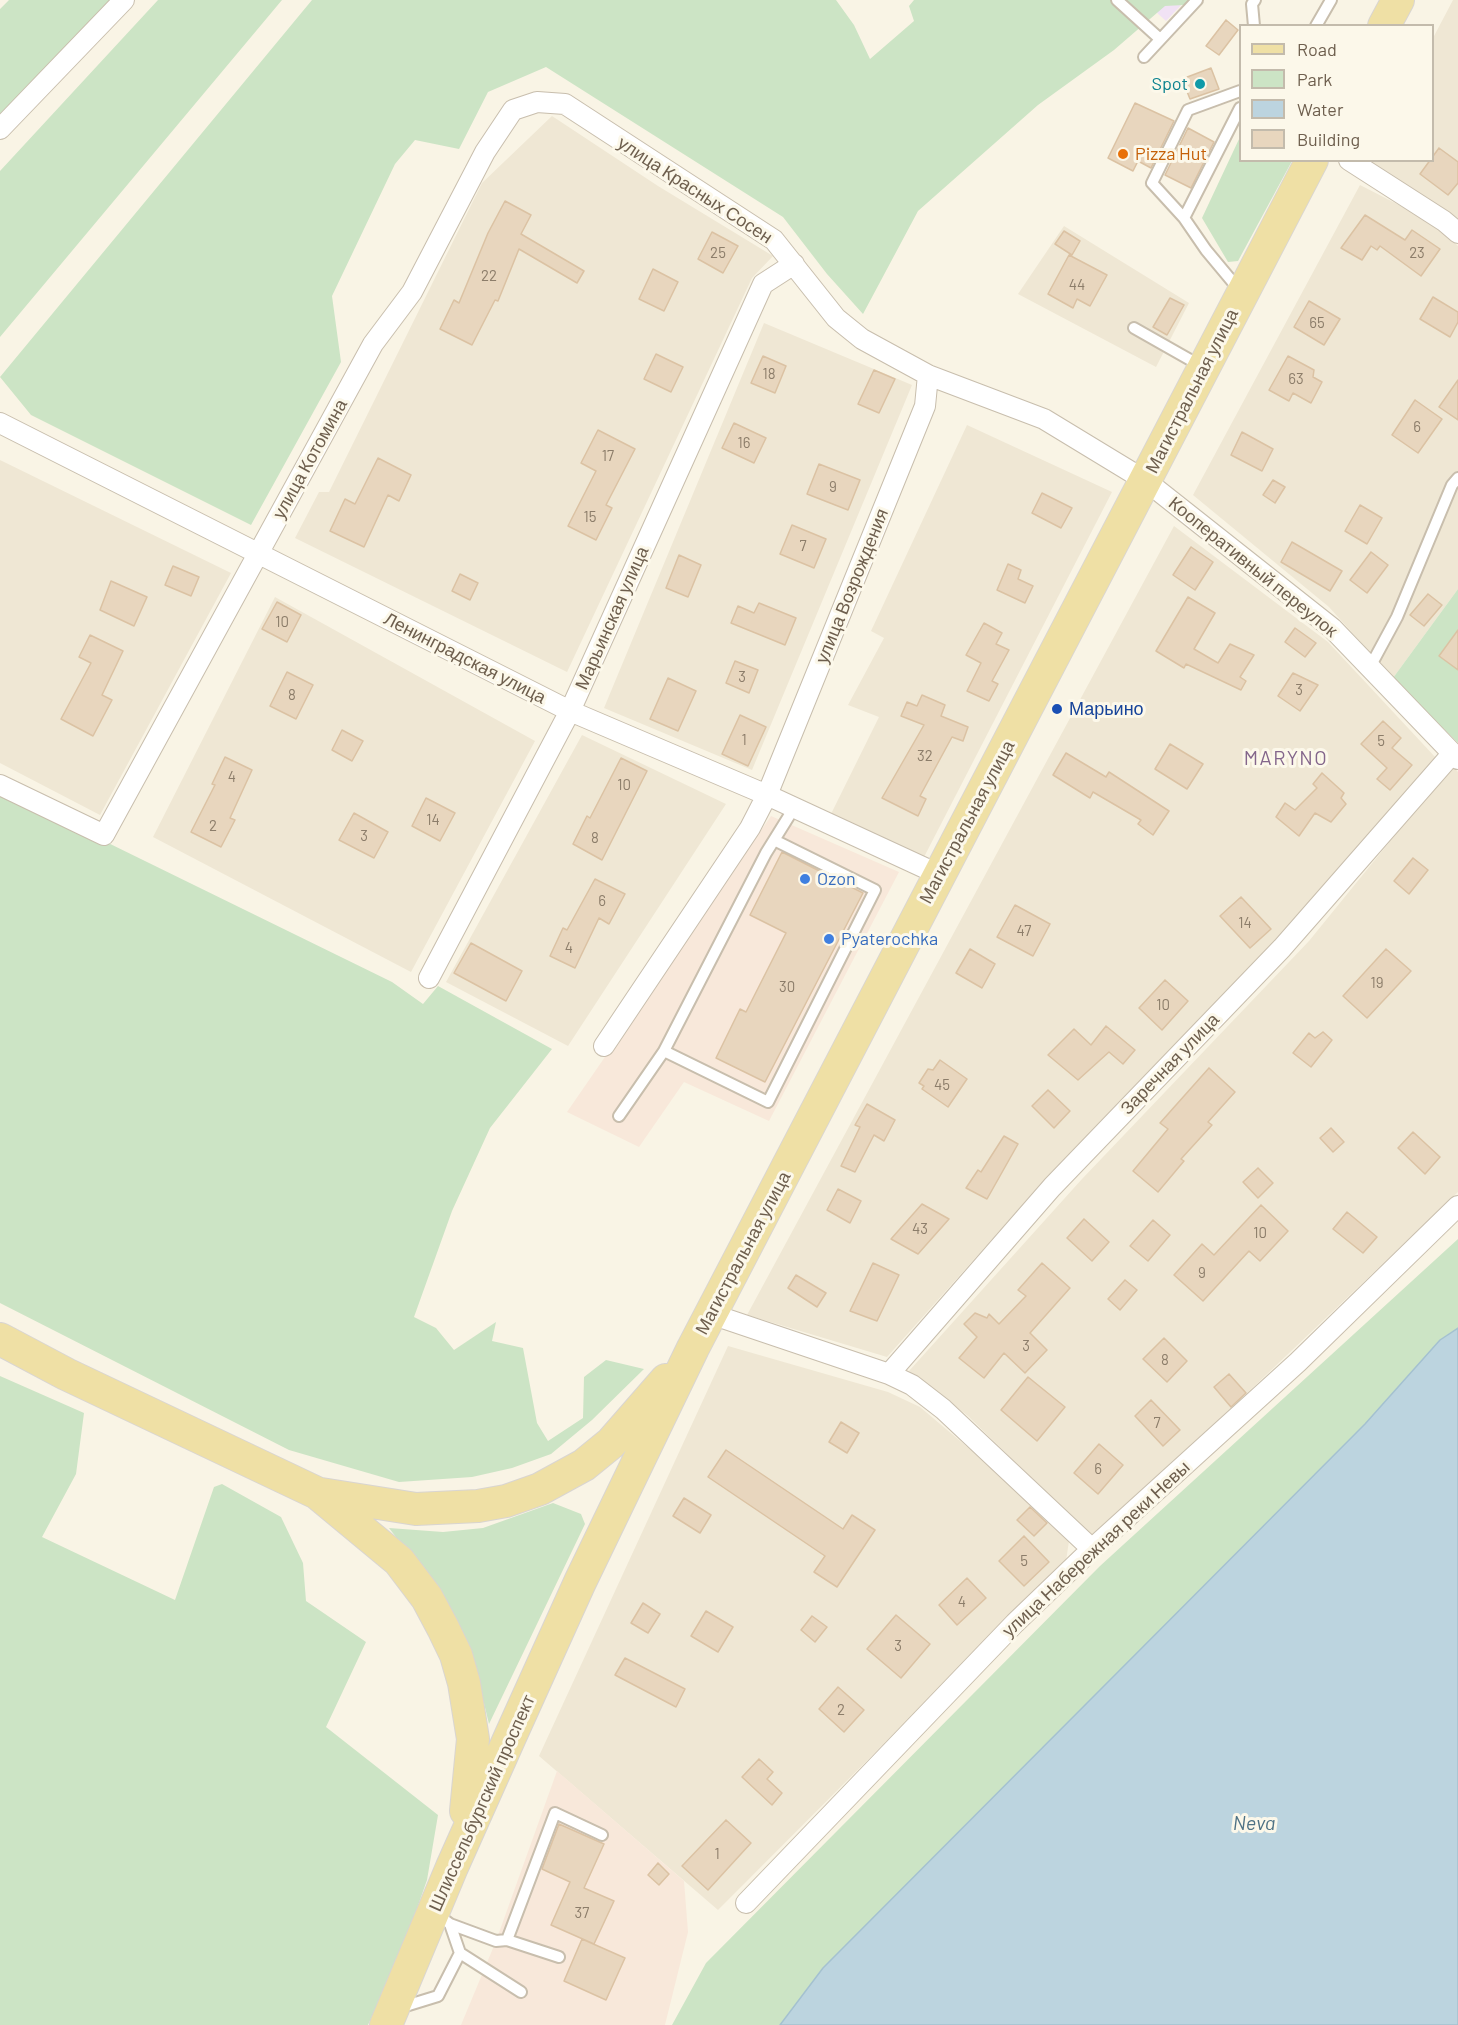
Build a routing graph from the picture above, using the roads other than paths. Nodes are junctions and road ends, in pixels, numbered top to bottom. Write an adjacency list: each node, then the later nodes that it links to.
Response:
1 (124, 0): 15 (street)
2 (1117, 0): 10 (lane)
3 (1197, 0): 10 (lane)
4 (1255, 0): 7 (lane)
5 (1331, 0): 8 (lane)
6 (1398, 0): 9 (main road)
7 (1254, 24)
8 (1317, 24)
9 (1385, 24)
10 (1160, 39): 11 (lane)
11 (1144, 57)
12 (1239, 91): 18 (lane)
13 (537, 102): 20 (street, улица Красных Сосен); 28 (street, улица Котомина)
14 (1239, 110): 18 (lane)
15 (0, 129)
16 (1311, 162): 21 (main road, Магистральная улица)
17 (1352, 162): 19 (street)
18 (1184, 219): 21 (lane)
19 (1458, 233)
20 (794, 264): 24 (street, улица Красных Сосен); 30 (street, Марьинская улица)
21 (1242, 294): 23 (main road, Магистральная улица)
22 (1134, 328): 23 (lane)
23 (1204, 368): 27 (main road, Магистральная улица)
24 (928, 375): 27 (street, улица Красных Сосен); 33 (street, улица Возрождения)
25 (0, 423): 28 (street, Ленинградская улица)
26 (1458, 478): 29 (lane)
27 (1146, 481): 29 (street, Кооперативный переулок); 36 (main road, Магистральная улица)
28 (257, 554): 30 (street, Ленинградская улица); 32 (street, улица Котомина)
29 (1370, 668): 31 (street, Кооперативный переулок)
30 (570, 711): 33 (street, Ленинградская улица); 37 (street, Марьинская улица)
31 (1455, 757): 47 (street, Заречная улица)
32 (0, 784)
33 (767, 795): 34 (street, Ленинградская улица); 38 (street, улица Возрождения)
34 (794, 808): 35 (lane); 36 (street, Ленинградская улица)
35 (774, 840): 39 (lane); 39 (lane)
36 (940, 875): 42 (main road, Магистральная улица)
37 (429, 978)
38 (603, 1046)
39 (664, 1051): 40 (lane)
40 (619, 1116)
41 (1458, 1206): 49 (street, улица Набережная реки Невы)
42 (711, 1314): 44 (main road, Магистральная улица); 47 (street)
43 (0, 1339): 46 (main road)
44 (693, 1348): 48 (main road); 50 (main road, Магистральная улица)
45 (0, 1353): 46 (main road)
46 (66, 1374): 48 (main road)
47 (890, 1374): 49 (street)
48 (317, 1493): 52 (main road)
49 (1092, 1548): 53 (street, улица Набережная реки Невы)
50 (580, 1582): 52 (main road, Шлиссельбургский проспект)
51 (602, 1835): 55 (lane)
52 (452, 1867): 54 (main road, Шлиссельбургский проспект)
53 (746, 1904)
54 (442, 1918): 55 (lane); 56 (lane); 59 (main road, Шлиссельбургский проспект)
55 (507, 1940): 57 (lane)
56 (460, 1953): 58 (lane); 59 (lane)
57 (559, 1957)
58 (521, 1992)
59 (390, 2018)

